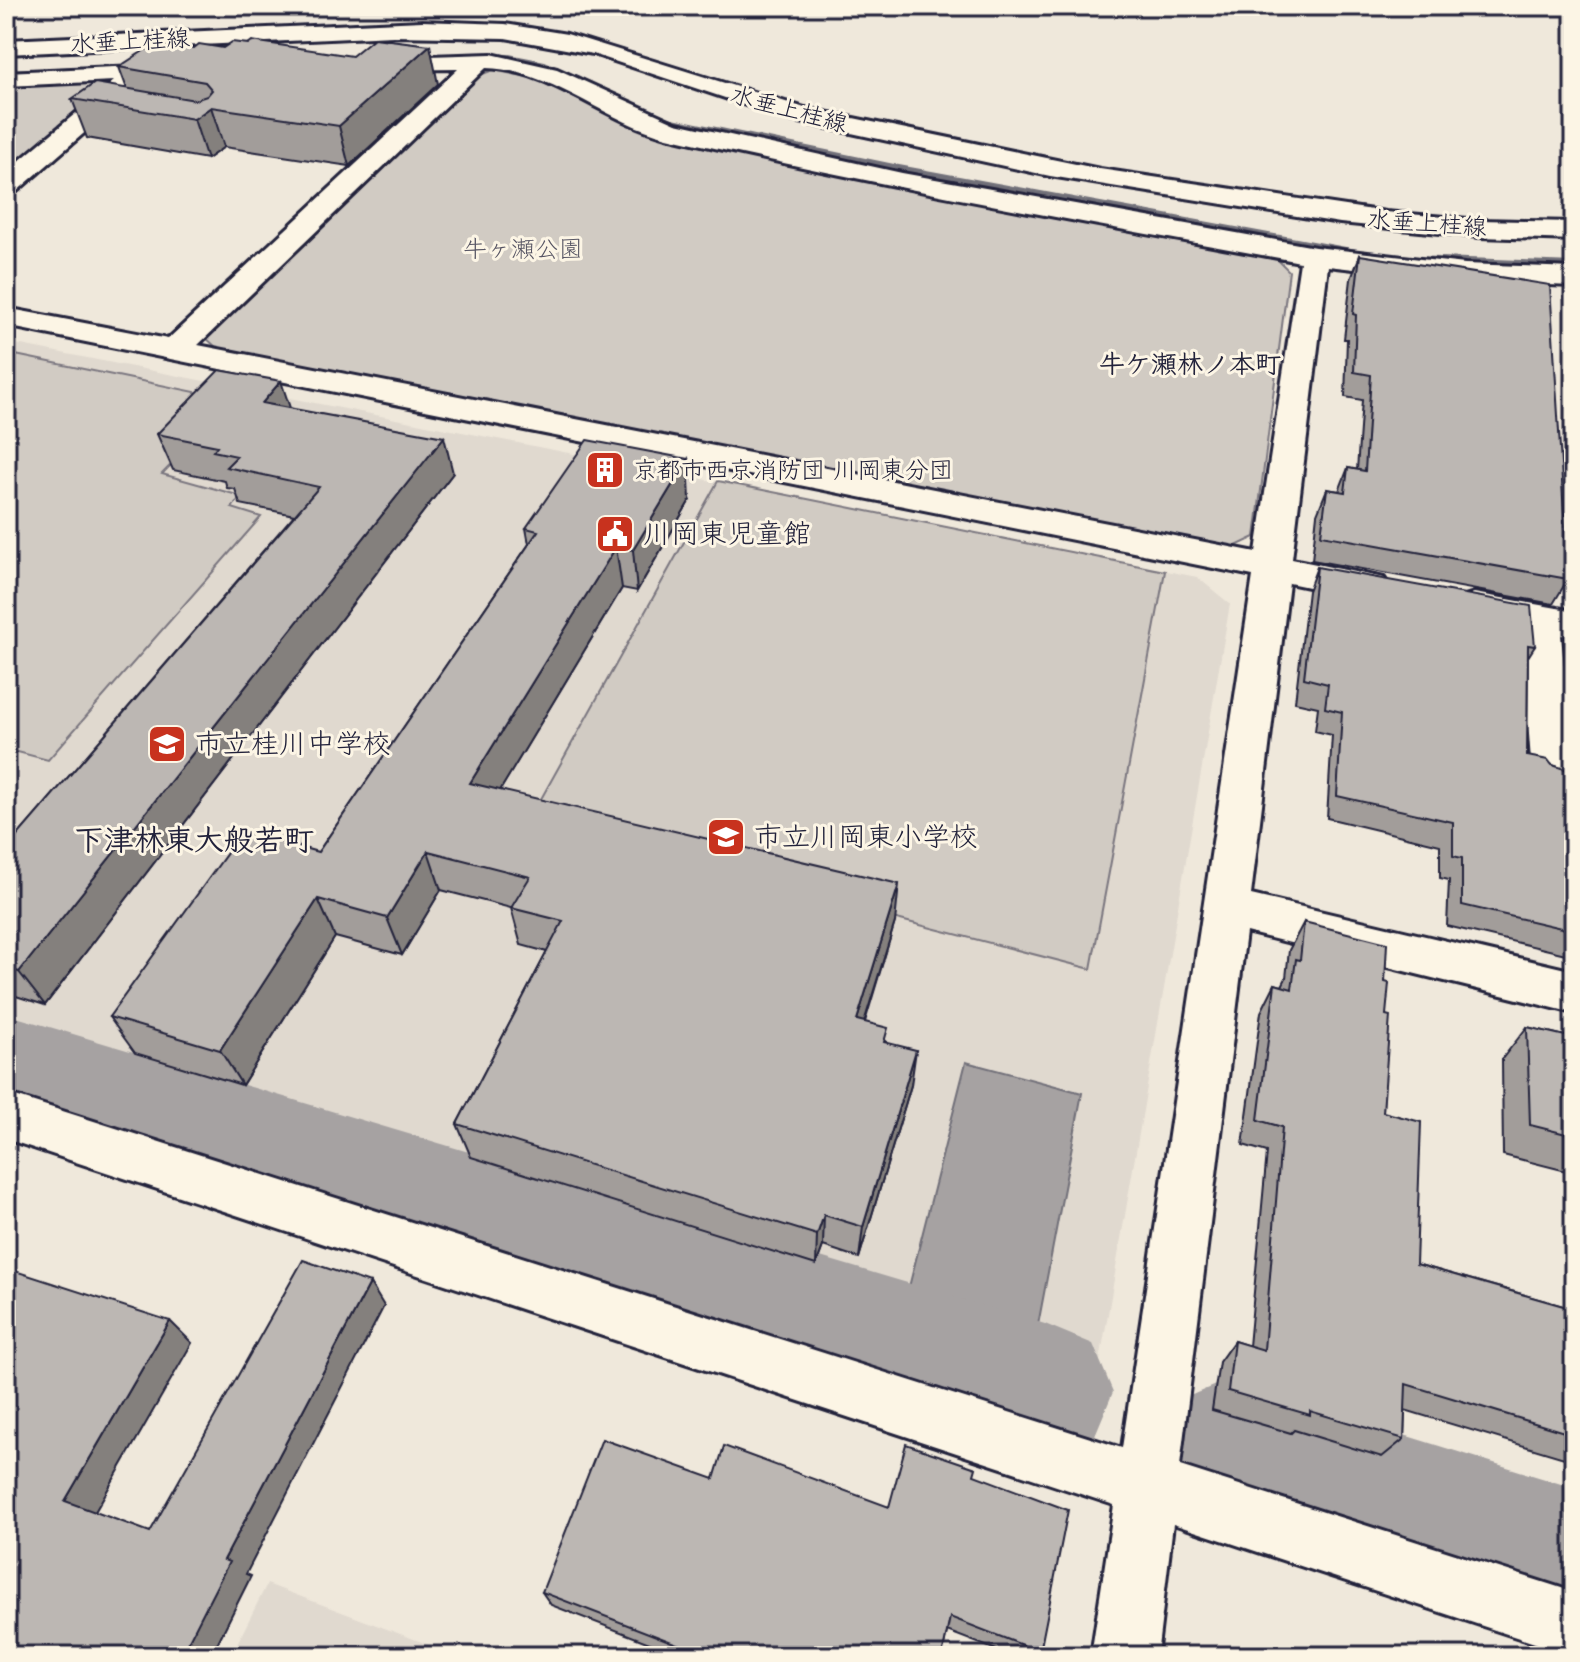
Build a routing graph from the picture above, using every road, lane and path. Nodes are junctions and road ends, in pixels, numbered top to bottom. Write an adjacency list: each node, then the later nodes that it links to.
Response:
1 (6, 47): 11 (street, 水垂上桂線)
2 (480, 61): 3 (street); 12 (street); 15 (street)
3 (354, 63)
4 (6, 65): 5 (street)
5 (136, 68): 6 (street); 7 (street); 8 (street)
6 (200, 70)
7 (6, 79)
8 (96, 110): 9 (street); 10 (street)
9 (124, 114)
10 (6, 186)
11 (1574, 231)
12 (1315, 256): 13 (street); 16 (street)
13 (1574, 277)
14 (6, 317): 15 (street)
15 (175, 350): 16 (street)
16 (1272, 569): 17 (street); 19 (street)
17 (1557, 621): 18 (street)
18 (1553, 774)
19 (1226, 908): 20 (street); 22 (street)
20 (1574, 992)
21 (6, 1116): 22 (street)
22 (1147, 1486): 23 (street); 24 (street)
23 (1574, 1624)
24 (1124, 1656)

